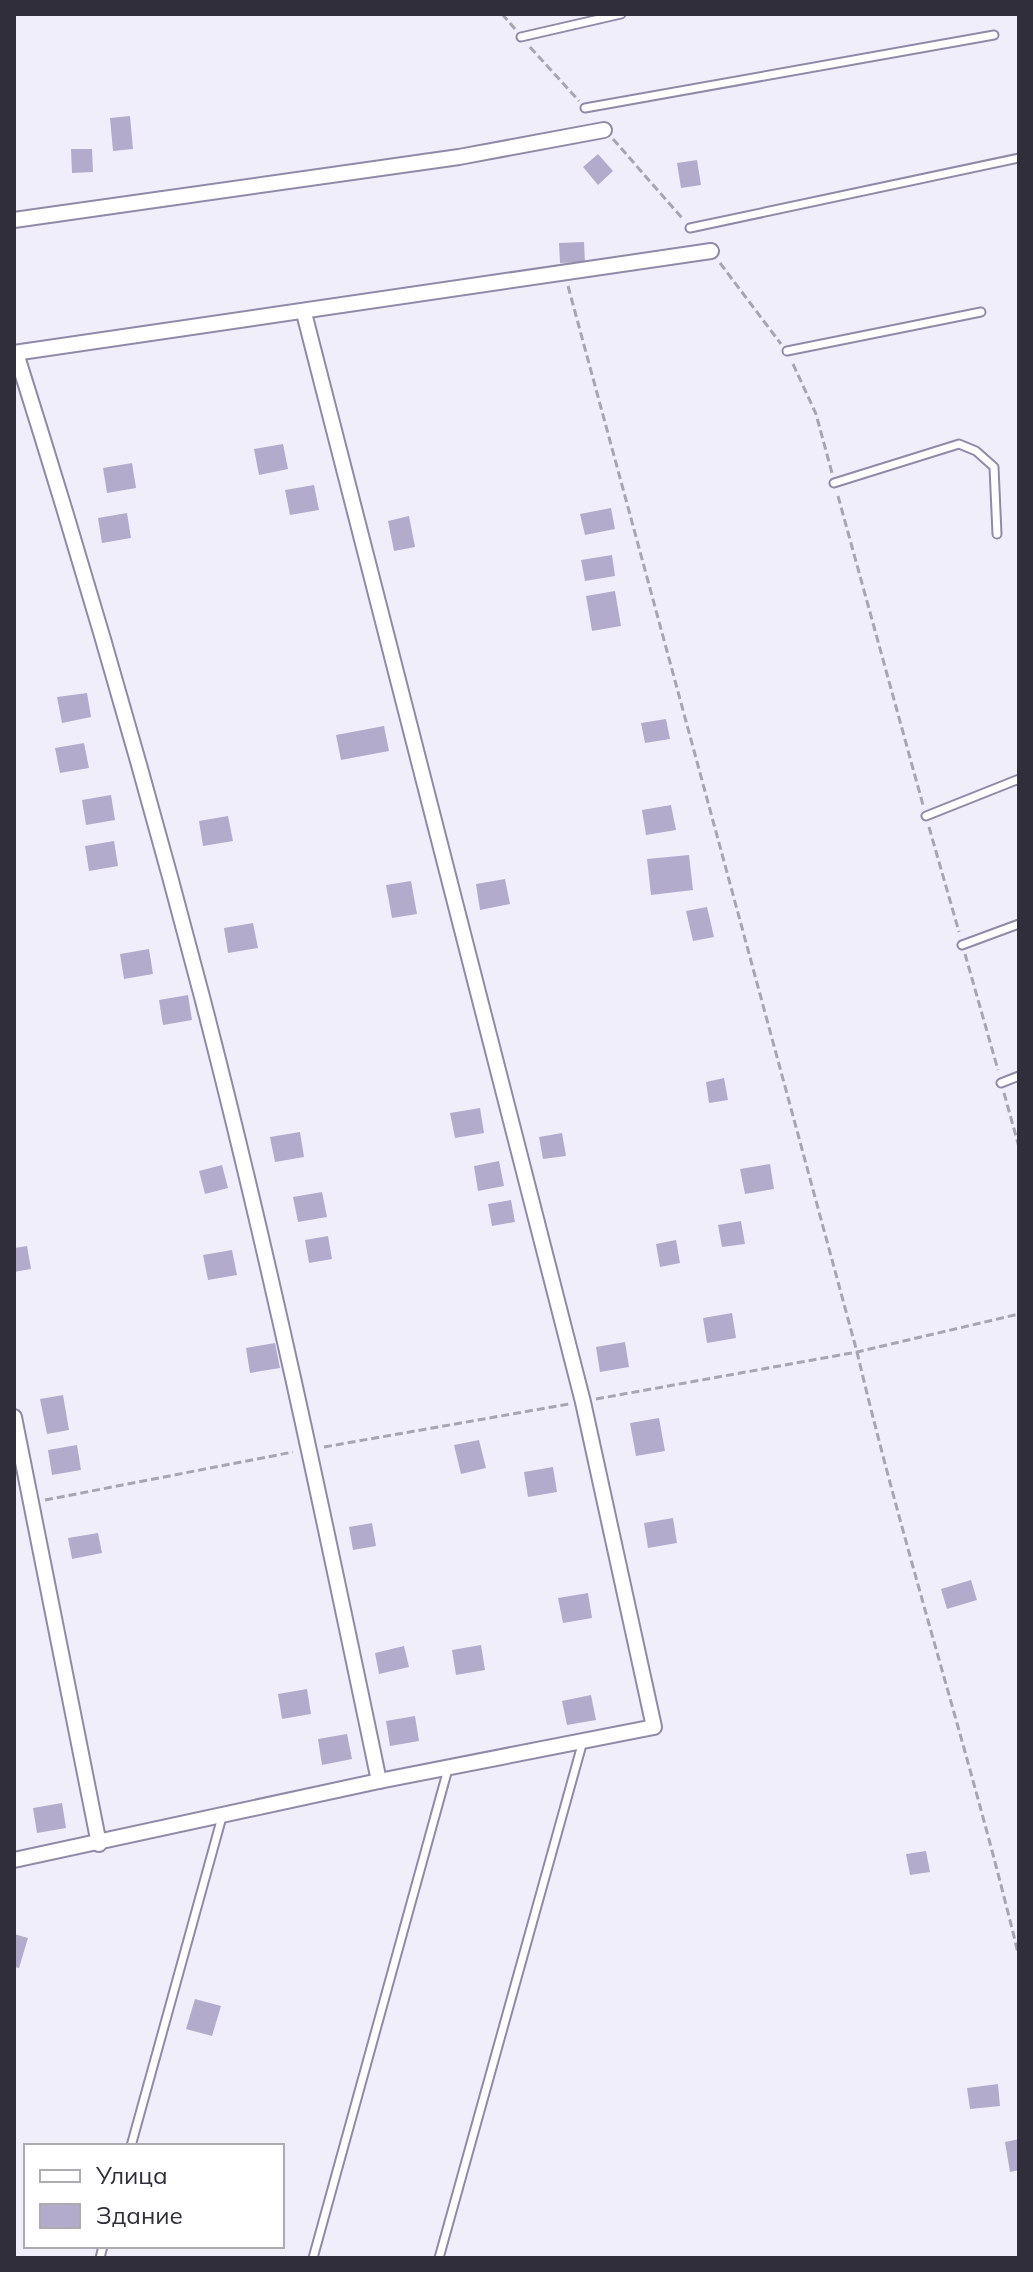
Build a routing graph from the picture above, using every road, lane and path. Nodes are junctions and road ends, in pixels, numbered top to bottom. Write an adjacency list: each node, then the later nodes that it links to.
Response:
1 (621, 14): 3 (lane)
2 (994, 35): 4 (lane)
3 (521, 37)
4 (585, 108)
5 (604, 130): 7 (street)
6 (1019, 158): 8 (lane)
7 (14, 220)
8 (690, 228)
9 (711, 251): 10 (street); 13 (path)
10 (565, 274): 12 (street); 25 (path)
11 (981, 312): 13 (lane)
12 (304, 313): 14 (street); 26 (street)
13 (787, 351): 15 (path)
14 (15, 353): 28 (street)
15 (834, 483): 16 (lane); 18 (path)
16 (997, 534)
17 (1019, 779): 18 (lane)
18 (926, 816): 20 (path)
19 (1019, 924): 20 (lane)
20 (962, 945): 22 (path)
21 (1019, 1076): 22 (lane)
22 (1001, 1083): 23 (path)
23 (1019, 1147)
24 (1019, 1314): 25 (path)
25 (857, 1352): 26 (path); 36 (path)
26 (583, 1402): 28 (path); 30 (street)
27 (14, 1417): 29 (street)
28 (310, 1449): 29 (path); 32 (street)
29 (32, 1503): 34 (street)
30 (583, 1741): 31 (street); 39 (lane)
31 (448, 1767): 32 (street); 38 (lane)
32 (379, 1781): 33 (street)
33 (222, 1816): 34 (street); 37 (lane)
34 (99, 1844): 35 (street)
35 (14, 1860)
36 (1019, 1957)
37 (132, 2144)
38 (313, 2258)
39 (439, 2258)

